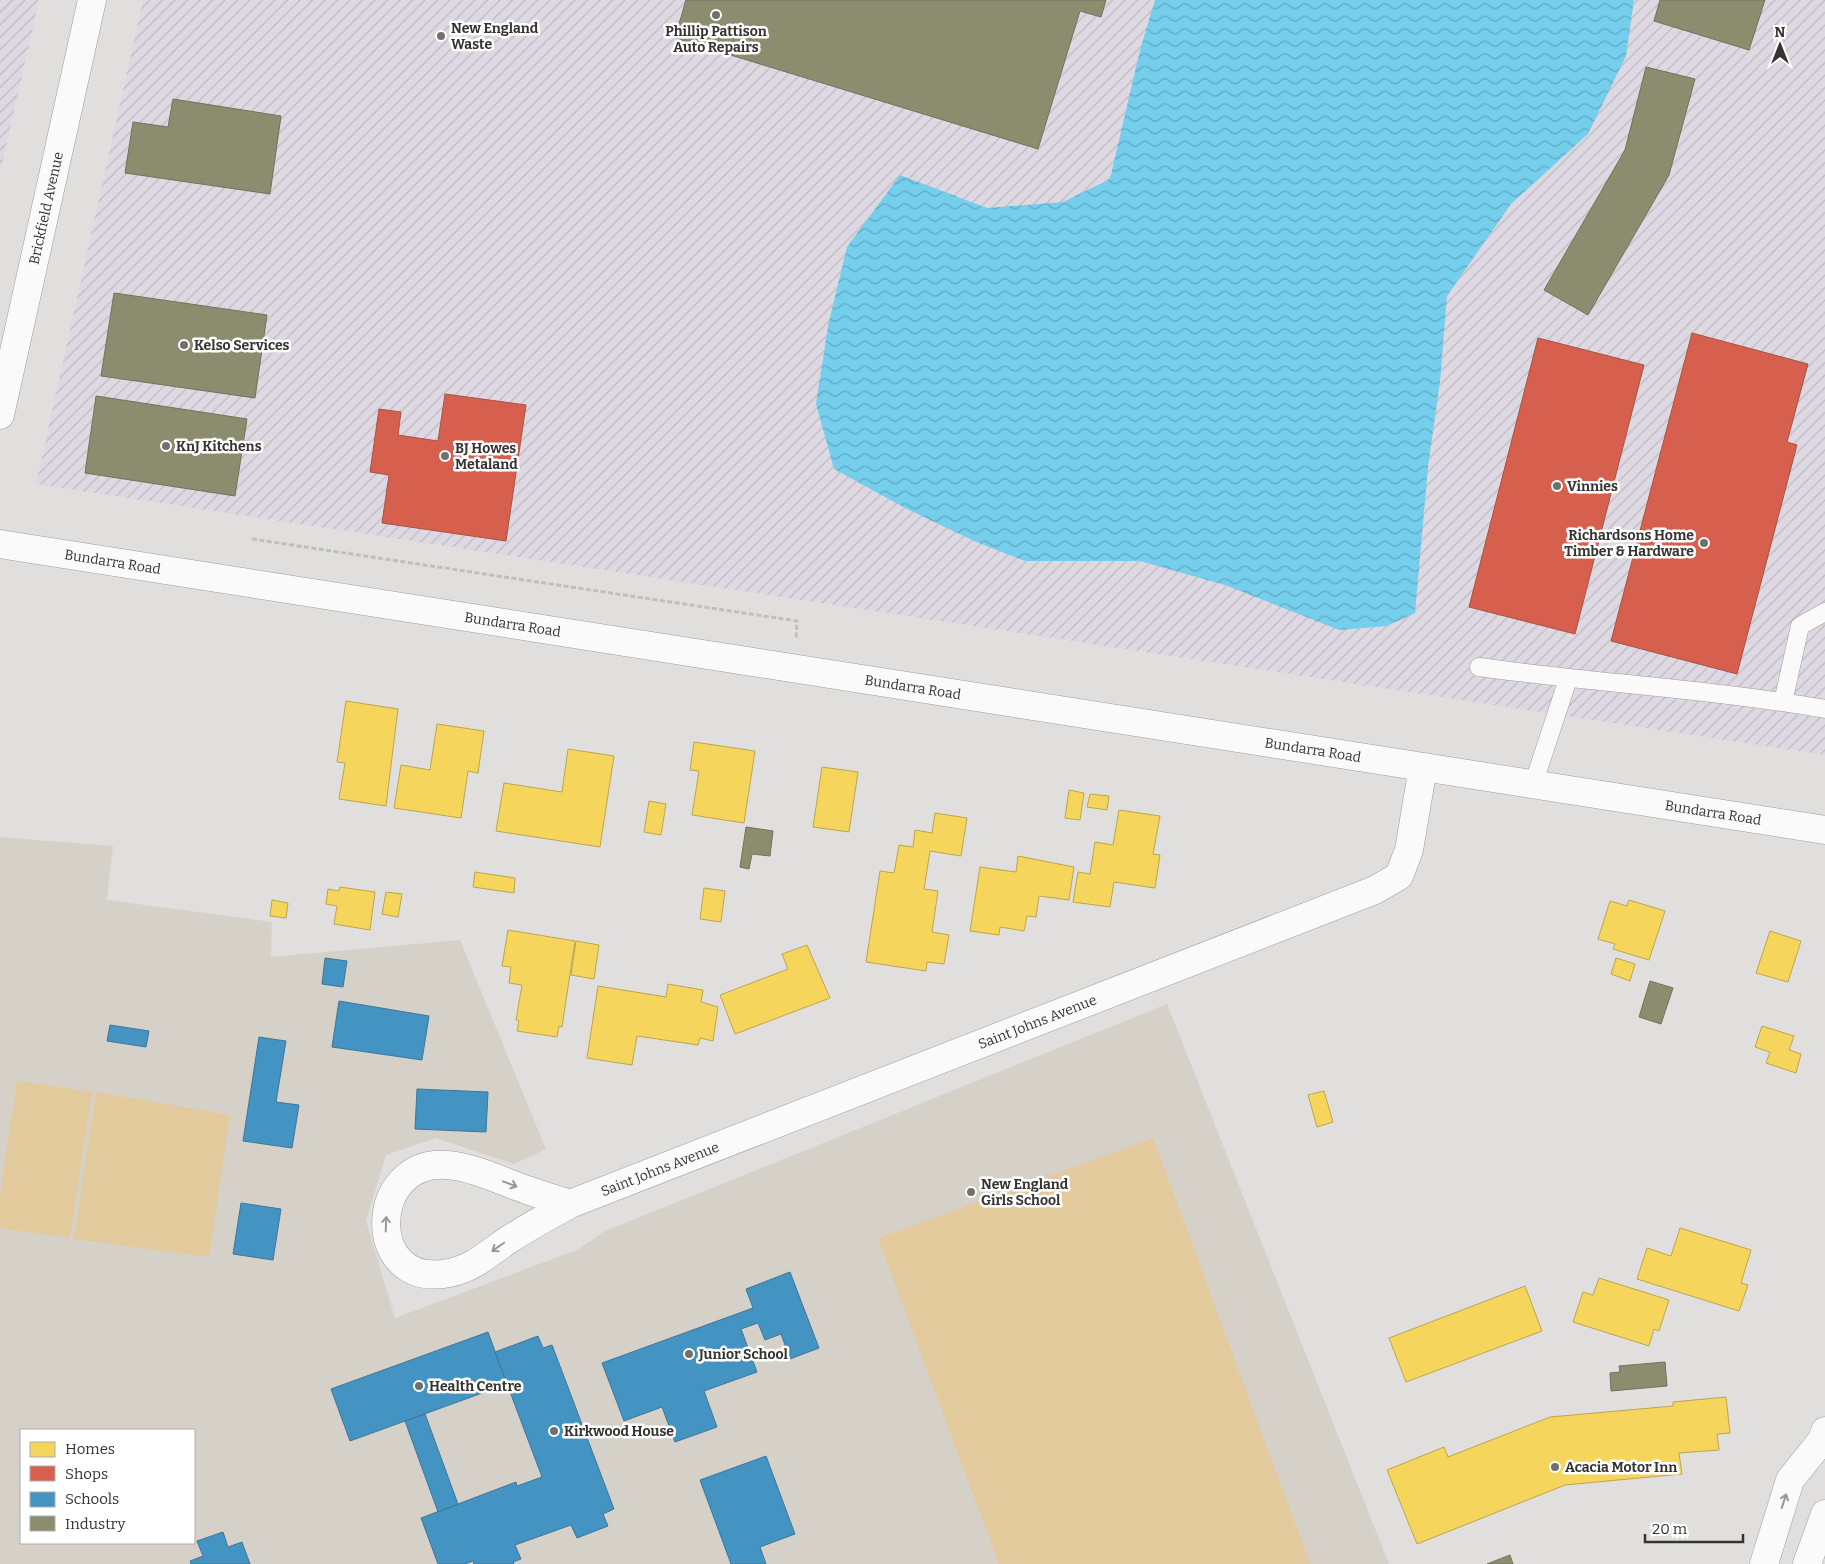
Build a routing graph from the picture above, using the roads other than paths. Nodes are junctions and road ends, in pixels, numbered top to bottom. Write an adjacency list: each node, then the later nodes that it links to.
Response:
1 (92, 0): 2 (main road, Brickfield Avenue)
2 (0, 415)
3 (0, 544): 9 (main road, Bundarra Road)
4 (1825, 612): 7 (lane)
5 (1479, 666): 6 (lane)
6 (1568, 679): 7 (lane); 10 (lane)
7 (1783, 702): 8 (lane)
8 (1825, 709)
9 (1423, 767): 10 (main road, Bundarra Road); 12 (main road, Saint Johns Avenue)
10 (1533, 784): 11 (main road, Bundarra Road)
11 (1825, 830)
12 (570, 1204): 12 (main road, Saint Johns Avenue, one-way to 12)
13 (1824, 1440): 15 (main road, one-way to 13)
14 (1825, 1514): 16 (main road)
15 (1764, 1564)
16 (1807, 1564)

